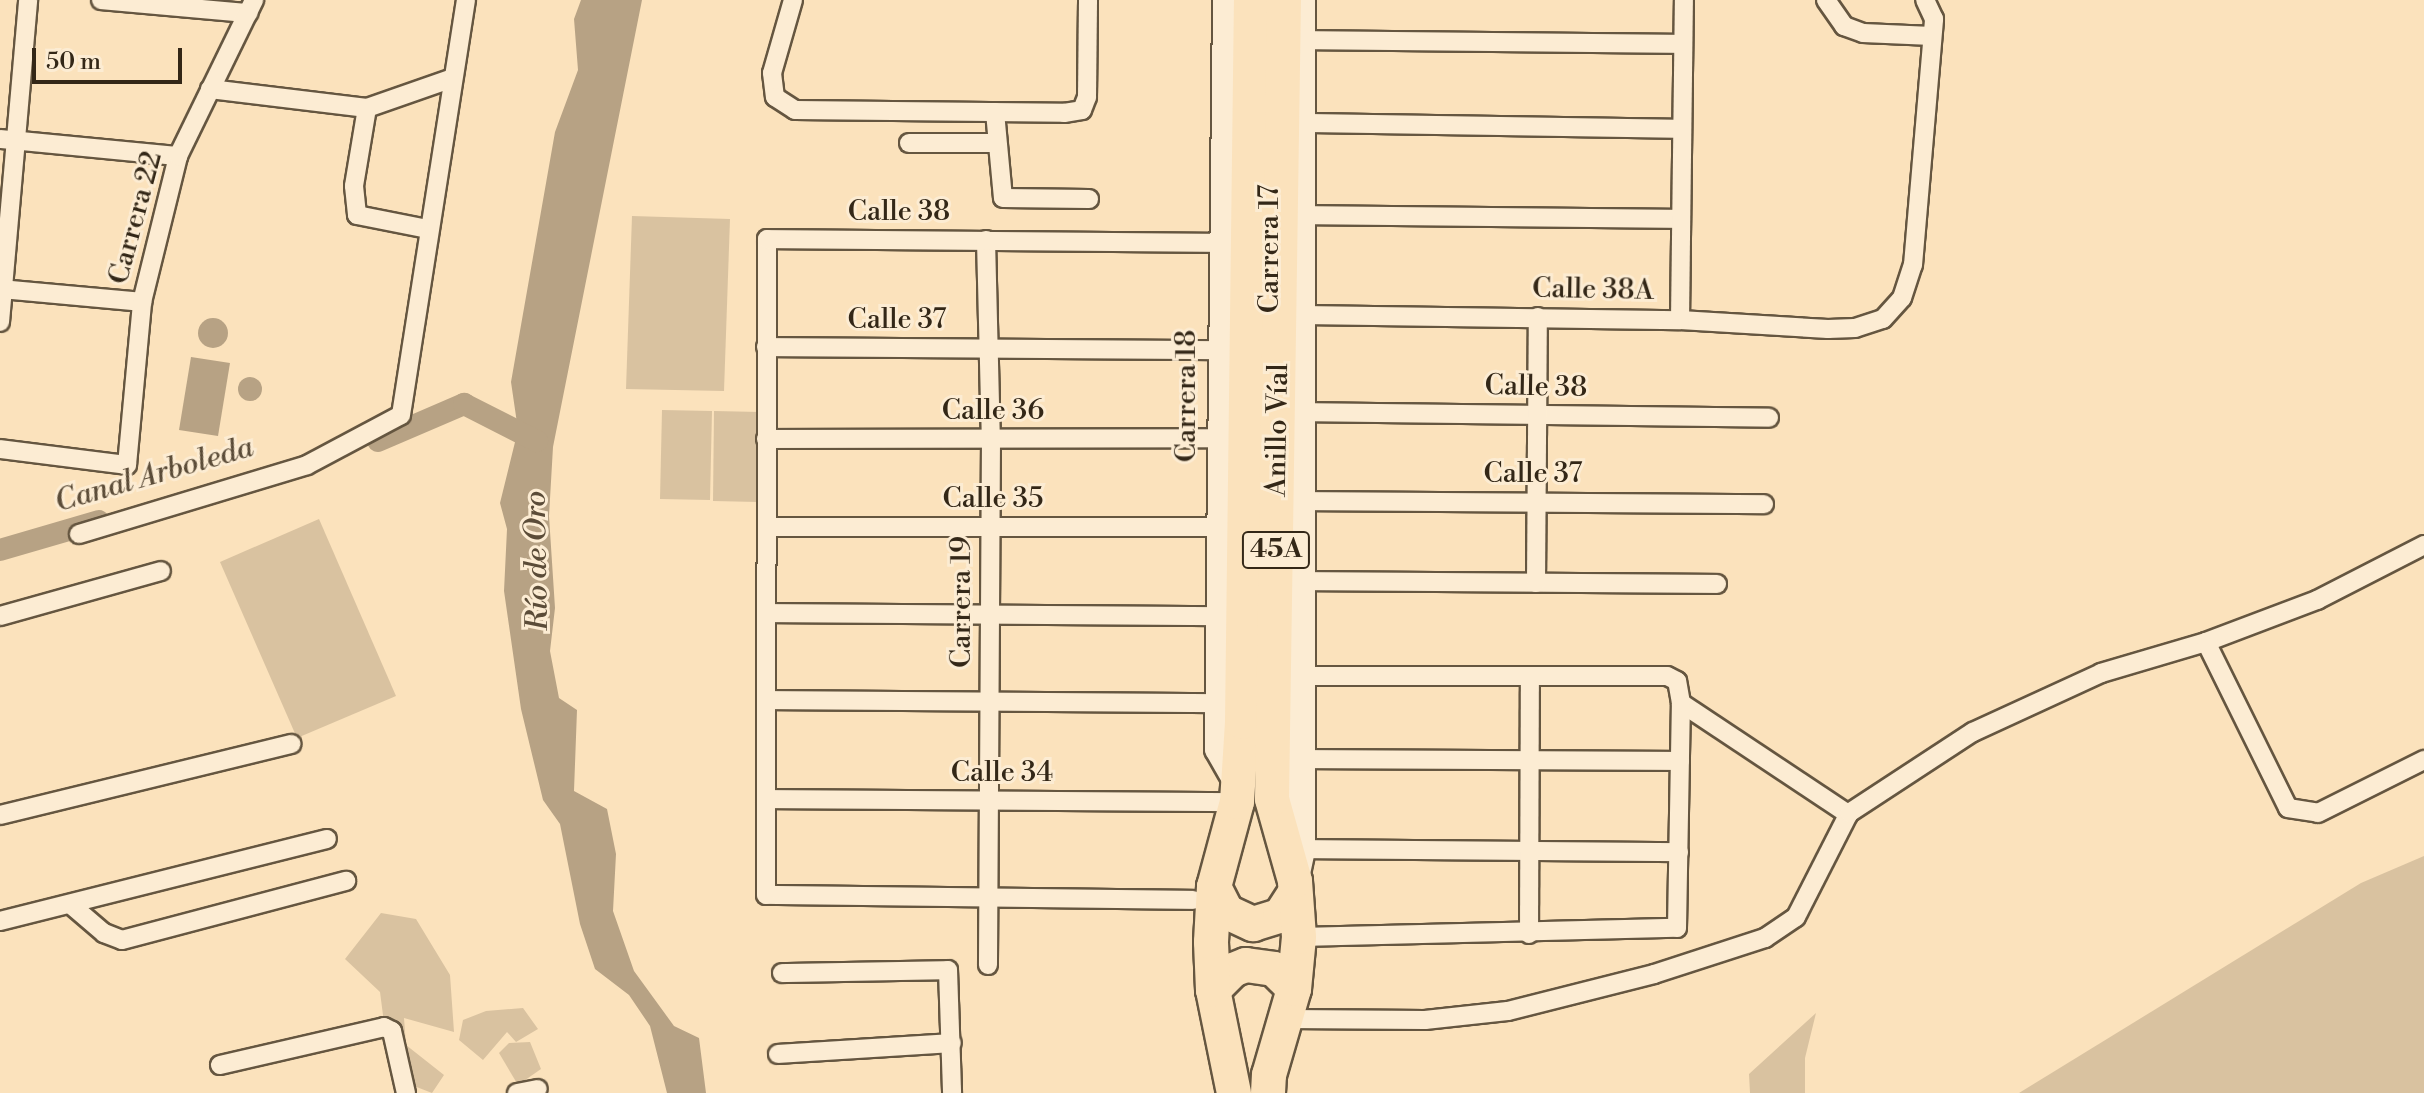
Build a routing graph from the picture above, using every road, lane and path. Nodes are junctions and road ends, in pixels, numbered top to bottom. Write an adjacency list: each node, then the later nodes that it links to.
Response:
1 (28, 0): 23 (street)
2 (101, 0): 13 (street)
3 (466, 0): 17 (street)
4 (793, 0): 20 (street)
5 (1088, 0): 20 (street)
6 (1226, 0): 32 (street, Carrera 18)
7 (1251, 0): 77 (highway, Anillo Víal / 45A)
8 (1284, 0): 85 (highway, Anillo Víal / 45A)
9 (1302, 0): 15 (street, Carrera 17)
10 (1684, 0): 16 (street)
11 (1826, 0): 14 (street)
12 (1925, 0): 14 (street)
13 (251, 6): 18 (street, Carrera 22)
14 (1932, 36): 37 (street, Calle 38A)
15 (1302, 40): 16 (street); 21 (street, Carrera 17)
16 (1683, 44): 22 (street)
17 (450, 79): 19 (street); 30 (street)
18 (210, 89): 19 (street); 26 (street, Carrera 22)
19 (367, 108): 30 (street)
20 (995, 112): 25 (street)
21 (1302, 123): 22 (street); 28 (street, Carrera 17)
22 (1682, 129): 29 (street)
23 (9, 140): 26 (street); 33 (street)
24 (909, 143): 25 (street)
25 (997, 143): 27 (street)
26 (178, 156): 34 (street, Carrera 22)
27 (1089, 199)
28 (1301, 215): 29 (street); 35 (street, Carrera 17)
29 (1681, 219): 37 (street)
30 (428, 229): 55 (street)
31 (986, 240): 32 (street, Calle 38); 39 (street, Calle 38); 40 (street, Carrera 19)
32 (1222, 243): 41 (street, Carrera 18)
33 (2, 289): 34 (street); 38 (street)
34 (142, 302): 48 (street, Carrera 22)
35 (1302, 315): 36 (street, Calle 38A); 42 (street, Carrera 17)
36 (1538, 317): 37 (street, Calle 38A); 43 (street)
37 (1680, 320)
38 (0, 322)
39 (766, 347): 40 (street, Calle 37); 46 (street)
40 (987, 348): 41 (street, Calle 37); 47 (street, Carrera 19)
41 (1219, 350): 45 (street, Carrera 18)
42 (1302, 412): 43 (street, Calle 38); 49 (street, Carrera 17)
43 (1537, 415): 44 (street, Calle 38); 50 (street)
44 (1769, 418)
45 (1219, 438): 47 (street, Calle 36); 54 (street, Carrera 18)
46 (766, 439): 47 (street, Calle 36); 52 (street)
47 (991, 439): 53 (street, Carrera 19)
48 (0, 449)
49 (1301, 501): 50 (street, Calle 37); 58 (street, Carrera 17)
50 (1535, 502): 51 (street, Calle 37); 59 (street)
51 (1764, 504)
52 (767, 527): 53 (street, Calle 35); 61 (street)
53 (991, 527): 54 (street, Calle 35); 62 (street, Carrera 19)
54 (1219, 527): 64 (street, Carrera 18)
55 (79, 534)
56 (2424, 545): 65 (street)
57 (161, 571): 63 (street)
58 (1300, 581): 59 (street); 66 (street, Carrera 17)
59 (1536, 583): 60 (street)
60 (1717, 584)
61 (767, 613): 62 (street); 68 (street)
62 (990, 613): 64 (street); 69 (street, Carrera 19)
63 (0, 616)
64 (1218, 616): 70 (street, Carrera 18)
65 (2206, 642): 75 (street); 80 (street)
66 (1300, 676): 67 (street); 73 (street, Carrera 17)
67 (1530, 676): 71 (street); 74 (street)
68 (767, 700): 69 (street); 78 (street)
69 (990, 700): 70 (street); 79 (street, Carrera 19)
70 (1218, 703): 77 (street, Carrera 18)
71 (1681, 703): 76 (street); 80 (street)
72 (291, 744): 81 (street)
73 (1300, 759): 74 (street); 85 (street, Carrera 17)
74 (1530, 760): 76 (street); 83 (street)
75 (2424, 760)
76 (1680, 761): 84 (street)
77 (1238, 794): 79 (street, Calle 34); 87 (highway, Anillo Víal / 45A)
78 (766, 799): 79 (street, Calle 34); 88 (street)
79 (987, 801): 88 (street, Carrera 19)
80 (1848, 814): 96 (street)
81 (0, 815)
82 (327, 839): 89 (street)
83 (1529, 851): 84 (street); 85 (street); 91 (street)
84 (1679, 852): 91 (street)
85 (1297, 874): 87 (highway); 92 (highway, Anillo Víal / 45A)
86 (346, 881): 89 (street)
87 (1204, 894): 88 (street); 95 (highway, Anillo Víal / 45A)
88 (987, 897): 93 (street, Carrera 19)
89 (70, 904): 90 (street)
90 (0, 921)
91 (1529, 934): 92 (street)
92 (1299, 937): 96 (highway, Anillo Víal / 45A)
93 (988, 965)
94 (782, 973): 97 (street)
95 (1213, 990): 96 (highway); 104 (highway, Anillo Víal / 45A)
96 (1291, 1004): 105 (highway, Anillo Víal / 45A)
97 (952, 1043): 98 (street); 103 (street)
98 (778, 1054)
99 (220, 1065): 101 (street)
100 (538, 1089): 102 (street)
101 (406, 1093)
102 (517, 1093)
103 (952, 1093)
104 (1234, 1093)
105 (1268, 1093)

